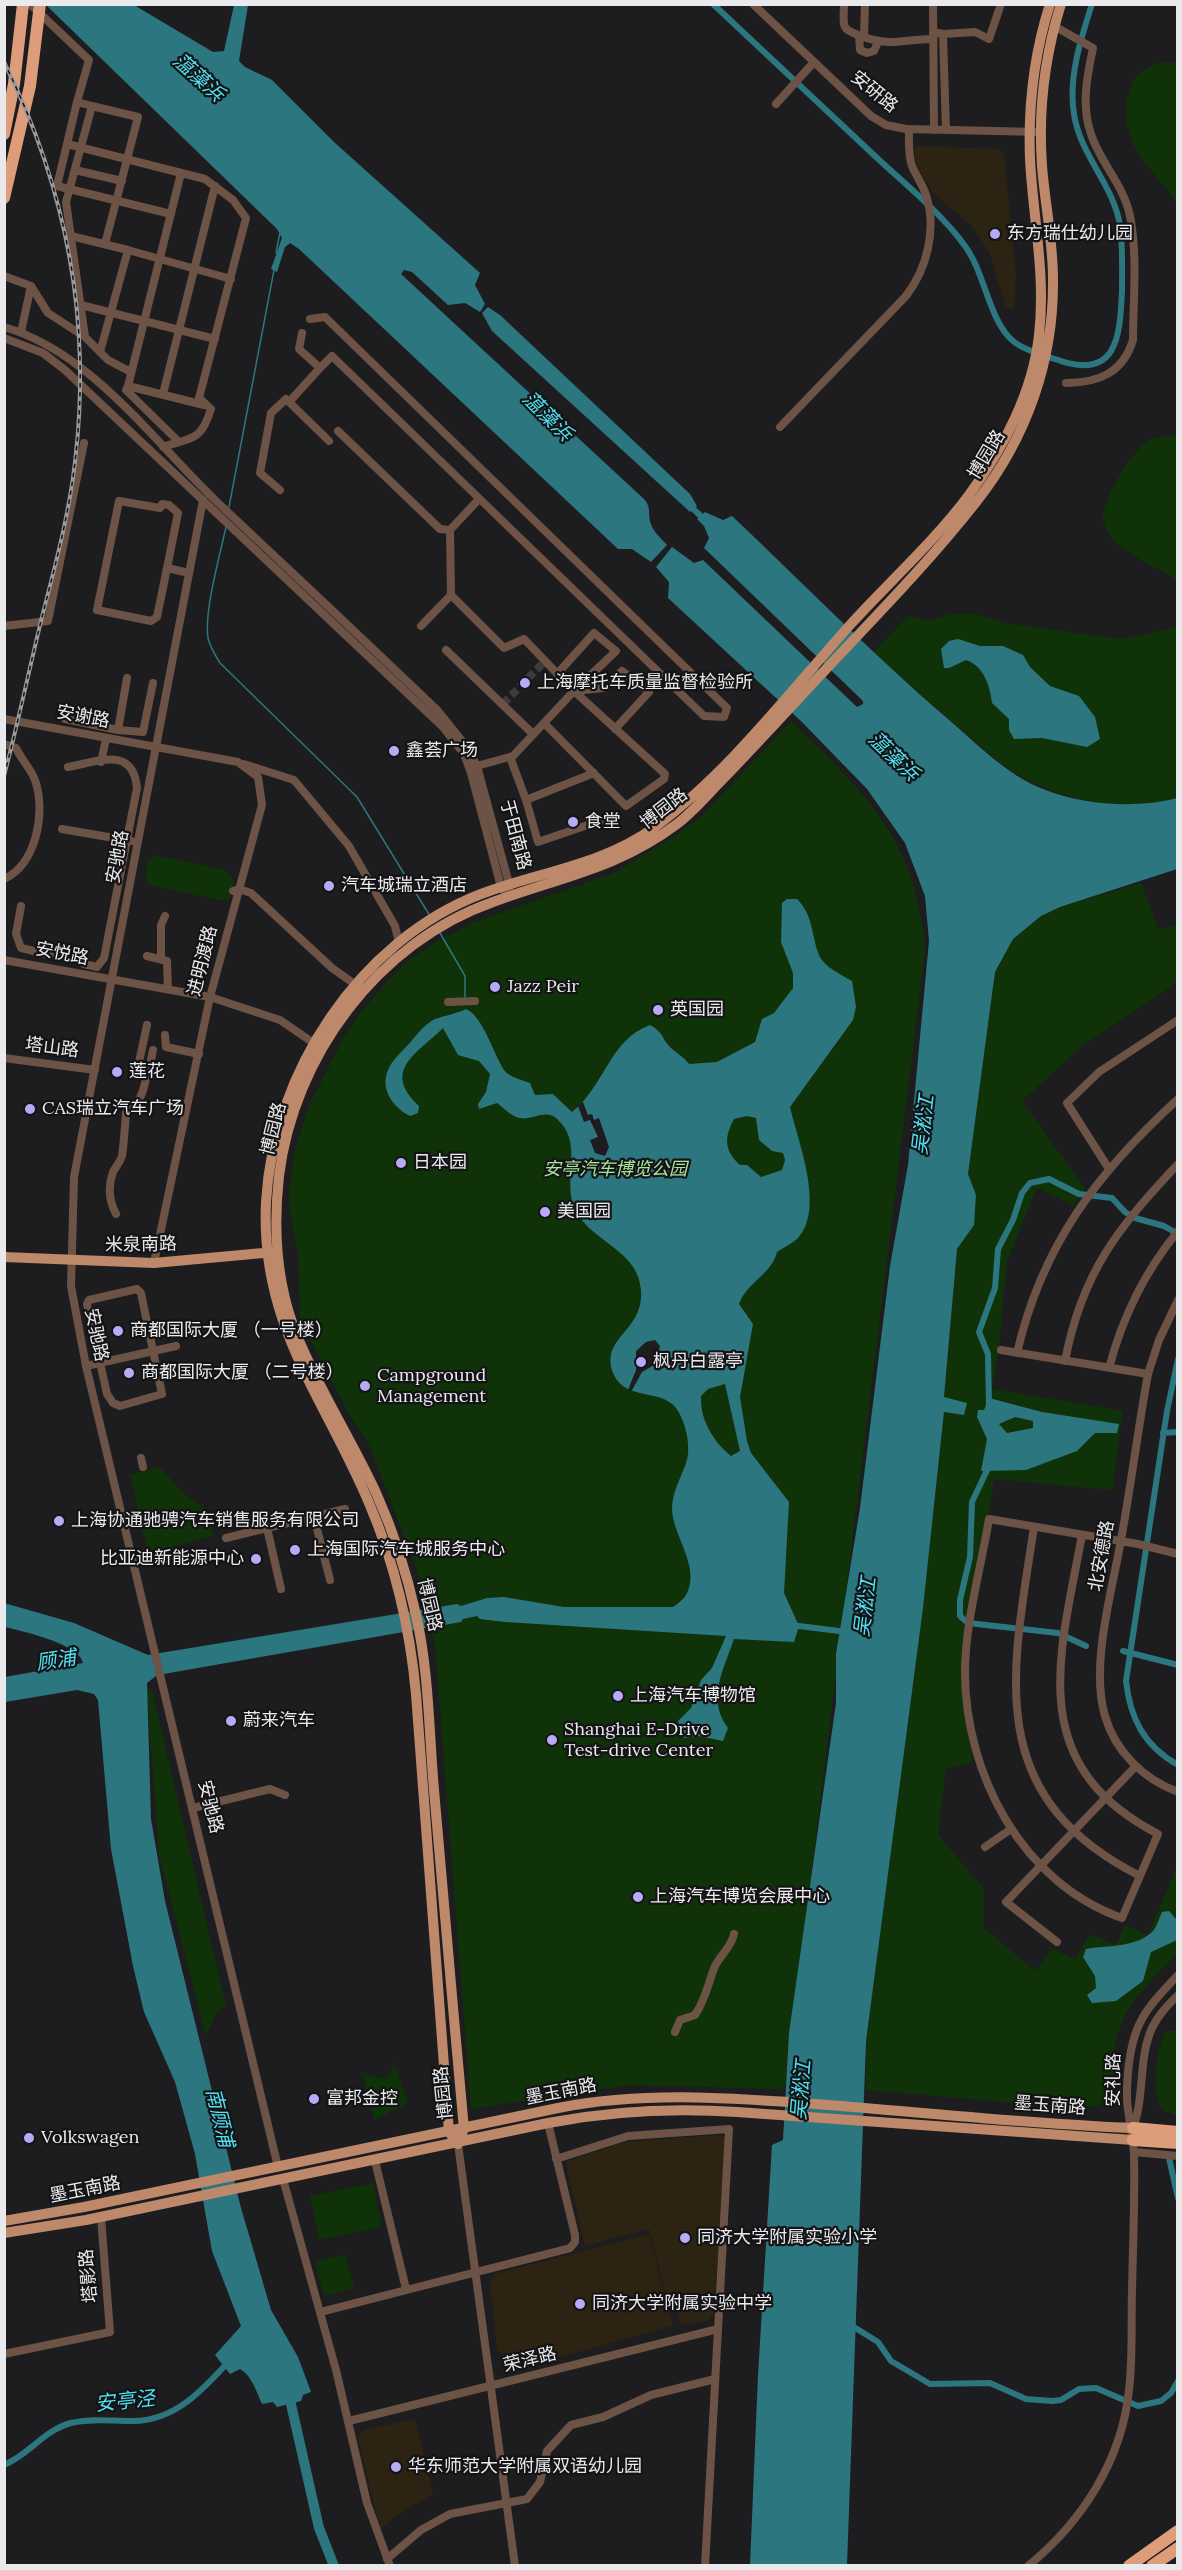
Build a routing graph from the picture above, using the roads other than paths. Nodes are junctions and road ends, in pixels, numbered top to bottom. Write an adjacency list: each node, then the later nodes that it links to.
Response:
1 (23, 4): 24 (highway)
2 (30, 4): 17 (street)
3 (40, 4): 33 (highway)
4 (753, 4): 16 (street, 安研路)
5 (844, 4): 13 (street)
6 (865, 4): 13 (street)
7 (933, 4): 14 (street)
8 (1001, 4): 12 (street)
9 (1050, 4): 23 (main road, 博园路)
10 (1060, 4): 11 (main road, 博园路)
11 (1054, 26): 23 (main road, 博园路); 59 (street)
12 (943, 34): 14 (street); 22 (street)
13 (862, 36): 15 (street); 15 (street)
14 (933, 36): 15 (street); 21 (street)
15 (878, 42)
16 (814, 62): 18 (street); 20 (street, 安研路)
17 (77, 102): 19 (street); 25 (street)
18 (776, 104)
19 (92, 106): 26 (street); 27 (street)
20 (909, 129): 21 (street, 安研路); 64 (street)
21 (934, 130): 22 (street, 安研路)
22 (946, 130): 23 (street, 安研路)
23 (1035, 132): 56 (main road, 博园路)
24 (4, 134)
25 (67, 144): 26 (street); 32 (street)
26 (81, 148): 27 (street); 28 (street)
27 (128, 159): 29 (street); 30 (street)
28 (75, 170): 30 (street); 32 (street)
29 (181, 173): 31 (street); 35 (street)
30 (122, 181): 34 (street)
31 (214, 186): 40 (street); 42 (street)
32 (70, 189): 34 (street); 36 (street)
33 (4, 198)
34 (116, 202): 35 (street); 37 (street)
35 (171, 214): 39 (street)
36 (71, 236): 37 (street); 44 (street)
37 (105, 244): 38 (street)
38 (129, 250): 39 (street); 45 (street)
39 (160, 259): 40 (street); 47 (street)
40 (194, 268): 42 (street); 49 (street)
41 (4, 276): 43 (street)
42 (231, 279): 54 (street)
43 (32, 286): 50 (street); 52 (street)
44 (81, 305): 45 (street); 52 (street)
45 (111, 313): 47 (street); 55 (street)
46 (310, 319): 71 (street)
47 (144, 321): 49 (street); 58 (street)
48 (4, 327): 50 (street, 于田南路)
49 (179, 330): 54 (street); 61 (street)
50 (21, 332): 69 (street, 于田南路)
51 (302, 333): 57 (street)
52 (85, 337): 55 (street)
53 (4, 338): 72 (street, 于田南路)
54 (215, 339): 63 (street)
55 (100, 352): 58 (street)
56 (1038, 366): 92 (main road, 博园路); 92 (main road, 博园路)
57 (320, 368): 62 (street); 71 (street)
58 (131, 372): 60 (street)
59 (1066, 383)
60 (128, 386): 61 (street); 67 (street)
61 (163, 394): 63 (street)
62 (289, 402): 66 (street); 70 (street)
63 (207, 405): 67 (street)
64 (780, 427)
65 (338, 431): 73 (street)
66 (329, 441)
67 (179, 442): 69 (street)
68 (84, 443): 77 (street)
69 (163, 447): 80 (street, 于田南路)
70 (280, 490)
71 (479, 499): 73 (street)
72 (203, 500): 75 (street, 安驰路); 80 (street, 于田南路)
73 (450, 530): 76 (street)
74 (167, 568): 74 (street); 75 (street)
75 (189, 573): 94 (street, 安驰路)
76 (451, 595): 78 (street); 81 (street)
77 (4, 626)
78 (421, 626)
79 (446, 650): 90 (street)
80 (389, 669): 98 (street, 于田南路); 107 (street, 于田南路)
81 (557, 674): 84 (street); 84 (street)
82 (128, 678): 89 (street)
83 (153, 683): 89 (street)
84 (574, 692): 87 (street); 88 (street); 88 (street)
85 (4, 719): 91 (street, 安谢路)
86 (65, 719): 89 (street)
87 (545, 723): 90 (street); 100 (street)
88 (615, 729): 100 (street)
89 (118, 730)
90 (533, 734): 95 (street)
91 (106, 739): 94 (street, 安谢路); 96 (street)
92 (753, 740): 107 (main road, 博园路); 109 (main road, 博园路)
93 (4, 744): 106 (street)
94 (154, 748): 97 (street); 105 (street, 安驰路)
95 (510, 757): 98 (street); 101 (street)
96 (101, 762): 99 (street); 104 (street)
97 (238, 762): 108 (street, 进明渡路); 113 (street)
98 (477, 766): 107 (street, 于田南路)
99 (68, 767)
100 (594, 773): 101 (street)
101 (526, 800): 102 (street)
102 (614, 816)
103 (62, 829): 104 (street)
104 (126, 841): 105 (street); 110 (street)
105 (137, 842): 117 (street, 安驰路)
106 (4, 879)
107 (506, 886): 109 (street, 于田南路); 112 (main road, 博园路)
108 (235, 890): 118 (street); 120 (street, 进明渡路)
109 (508, 897): 112 (main road, 博园路)
110 (21, 906)
111 (165, 916): 115 (street)
112 (420, 934): 113 (main road, 博园路); 137 (main road, 博园路)
113 (399, 943): 118 (main road, 博园路)
114 (147, 956): 115 (street)
115 (161, 958): 119 (street)
116 (4, 960): 117 (street, 安悦路)
117 (113, 981): 119 (street, 安悦路); 130 (street, 安驰路)
118 (356, 985): 126 (main road, 博园路)
119 (168, 990): 120 (street, 安悦路)
120 (210, 997): 126 (street, 安悦路); 128 (street, 进明渡路)
121 (475, 1001): 122 (street)
122 (448, 1002)
123 (1176, 1024): 134 (street)
124 (147, 1025): 131 (street)
125 (165, 1035): 128 (street)
126 (315, 1044): 137 (main road, 博园路)
127 (153, 1050): 131 (street)
128 (199, 1054): 140 (street, 进明渡路)
129 (4, 1058): 130 (street, 塔山路)
130 (94, 1070): 139 (street, 安驰路)
131 (147, 1070): 135 (street)
132 (1178, 1099): 134 (street)
133 (1178, 1164): 146 (street)
134 (1109, 1169): 145 (street)
135 (116, 1214)
136 (1175, 1235): 149 (street)
137 (272, 1252): 140 (main road, 米泉南路); 177 (main road, 博园路); 178 (main road, 博园路)
138 (4, 1257): 139 (main road, 米泉南路)
139 (70, 1261): 140 (main road, 米泉南路); 148 (street, 安驰路)
140 (154, 1263)
141 (1178, 1300): 150 (street, 北安德路)
142 (176, 1346): 143 (street)
143 (153, 1350): 147 (street); 147 (street); 147 (street)
144 (1001, 1350): 145 (street)
145 (1017, 1353): 146 (street)
146 (1065, 1361): 149 (street)
147 (100, 1362): 148 (street)
148 (86, 1366): 165 (street, 安驰路)
149 (1109, 1368): 150 (street)
150 (1148, 1374): 157 (street, 北安德路)
151 (345, 1509): 152 (street)
152 (314, 1516): 154 (street); 159 (street)
153 (1034, 1527): 155 (street); 166 (street); 167 (street)
154 (267, 1528): 156 (street); 160 (street)
155 (1082, 1535): 157 (street); 164 (street)
156 (226, 1538)
157 (1121, 1541): 158 (street); 161 (street, 北安德路)
158 (1178, 1554)
159 (330, 1580)
160 (281, 1589)
161 (1136, 1767): 162 (street, 北安德路); 164 (street)
162 (1178, 1792)
163 (285, 1795): 165 (street)
164 (1107, 1798): 167 (street); 170 (street)
165 (193, 1808): 186 (street, 安驰路)
166 (1011, 1829): 168 (street); 169 (street)
167 (1074, 1831): 169 (street); 170 (street)
168 (985, 1847)
169 (1041, 1866): 170 (street); 172 (street)
170 (1140, 1876)
171 (734, 1934): 175 (street)
172 (1058, 1942)
173 (1178, 1975): 180 (street, 安礼路)
174 (1178, 1995): 180 (street, 安礼路)
175 (675, 2032)
176 (548, 2123): 180 (main road, 墨玉南路); 182 (main road, 墨玉南路); 184 (street)
177 (464, 2129): 178 (main road, 墨玉南路); 180 (main road, 墨玉南路); 182 (main road, 博园路)
178 (449, 2132): 182 (main road, 博园路); 186 (main road, 墨玉南路)
179 (1178, 2132): 180 (highway)
180 (1133, 2140): 181 (highway); 183 (street); 205 (street)
181 (1178, 2143)
182 (458, 2144): 185 (main road, 墨玉南路); 191 (street)
183 (1178, 2156)
184 (556, 2160): 191 (street); 194 (street)
185 (375, 2161): 187 (main road, 墨玉南路); 192 (street)
186 (278, 2167): 189 (main road, 墨玉南路)
187 (284, 2179): 188 (main road, 墨玉南路); 193 (street)
188 (101, 2217): 190 (main road, 墨玉南路); 195 (street, 塔影路)
189 (4, 2221)
190 (4, 2233)
191 (475, 2271): 192 (street); 197 (street)
192 (406, 2289): 193 (street)
193 (320, 2312): 198 (street)
194 (718, 2329): 196 (street); 197 (street, 荣泽路)
195 (4, 2354)
196 (715, 2379): 199 (street); 204 (street)
197 (492, 2387): 198 (street, 荣泽路); 199 (street)
198 (349, 2421): 202 (street)
199 (507, 2504): 202 (street); 203 (street)
200 (1178, 2531): 206 (highway)
201 (1178, 2548): 207 (highway)
202 (388, 2562)
203 (515, 2565)
204 (705, 2565)
205 (1028, 2565)
206 (1129, 2565)
207 (1152, 2565)

